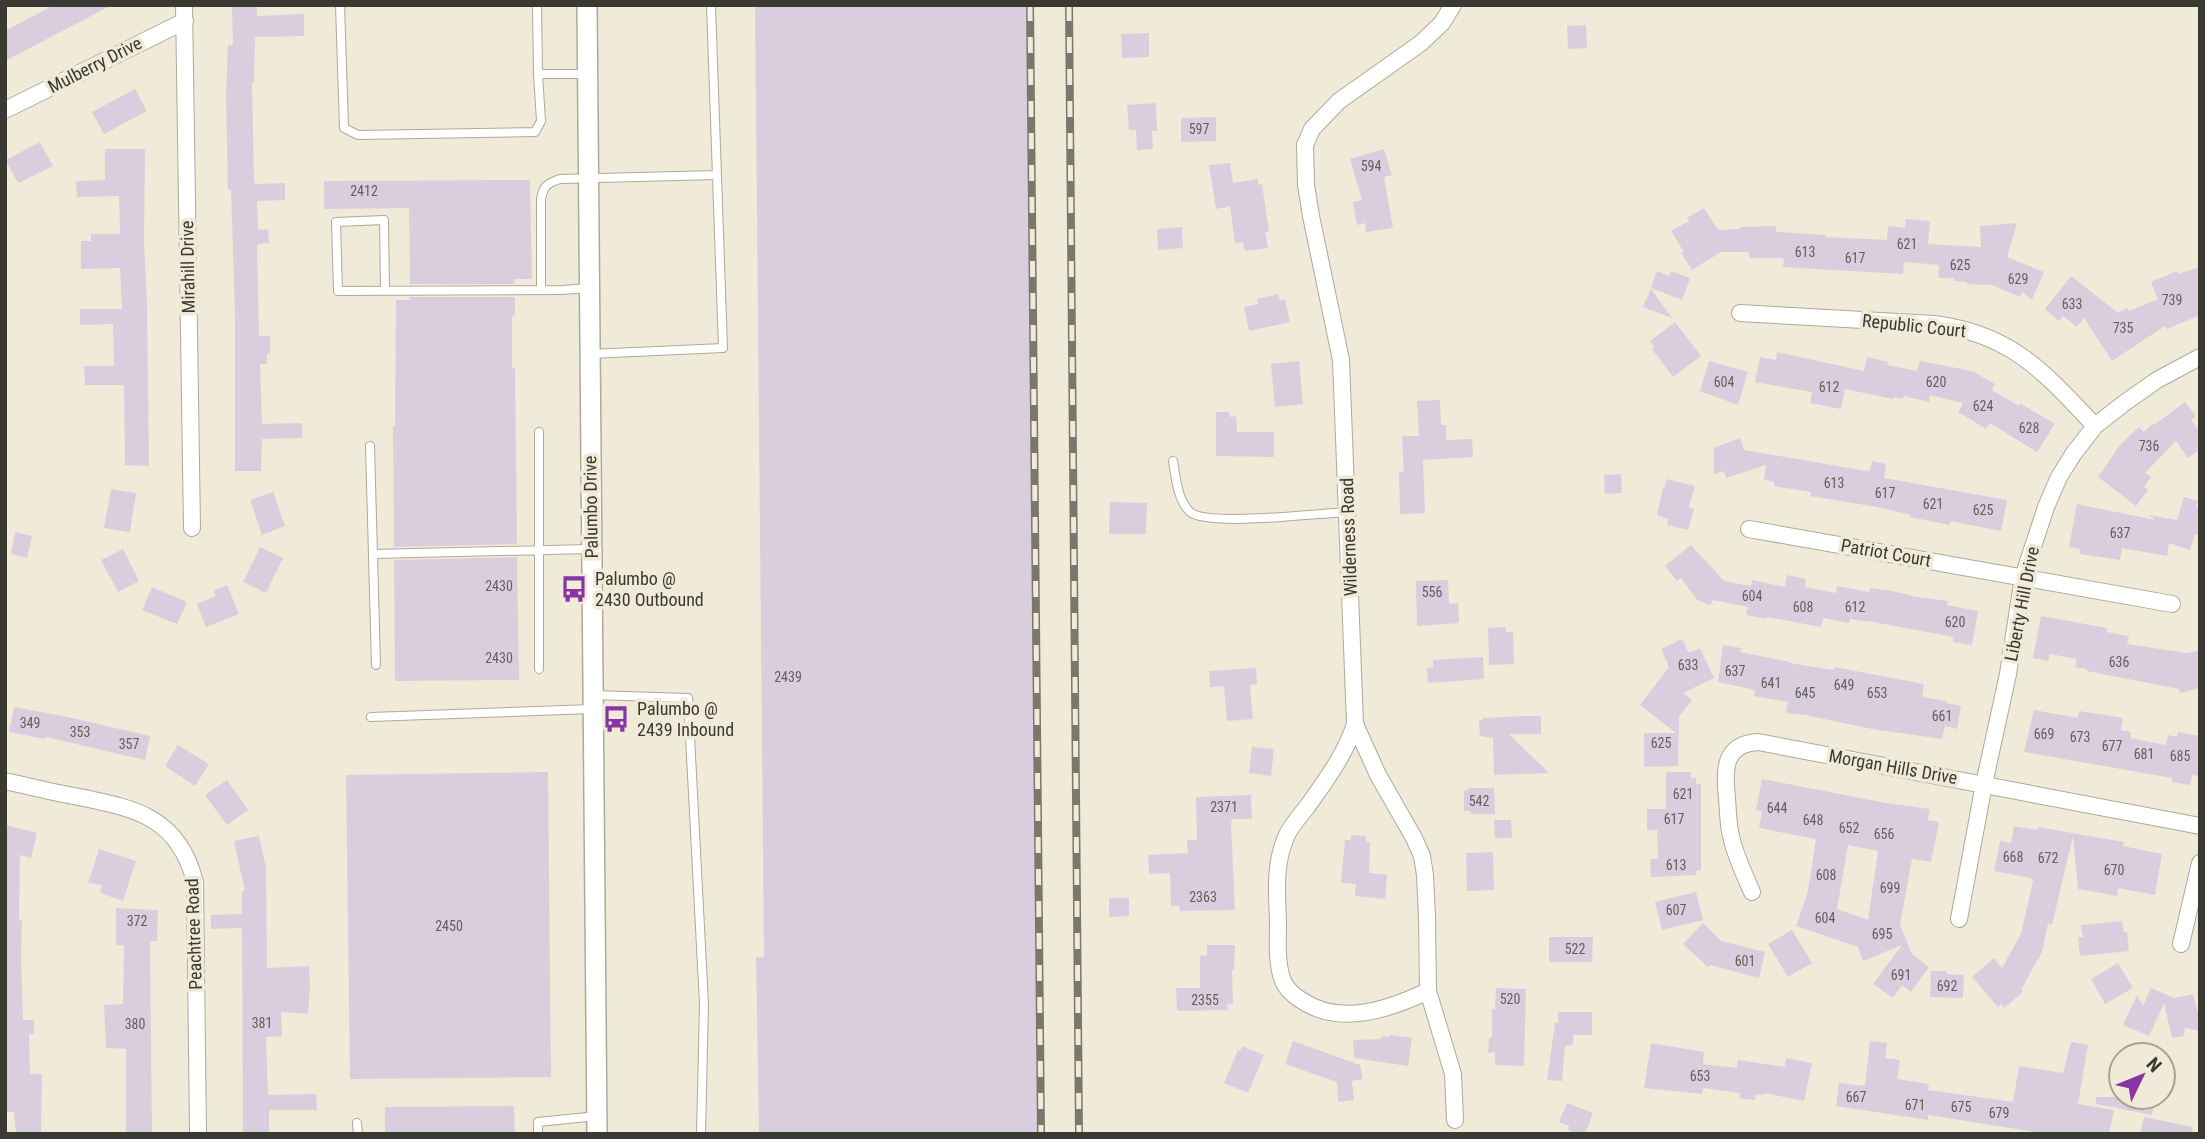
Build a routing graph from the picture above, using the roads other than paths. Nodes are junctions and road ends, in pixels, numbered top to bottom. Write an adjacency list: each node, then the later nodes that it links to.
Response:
1 (340, 5): 7 (lane)
2 (537, 5): 7 (lane)
3 (587, 5): 8 (street, Palumbo Drive)
4 (711, 5): 10 (lane)
5 (1453, 5): 22 (street, Wilderness Road)
6 (185, 13): 9 (street, Mulberry Drive); 23 (street, Mirahill Drive)
7 (538, 74): 8 (lane)
8 (587, 74): 11 (street, Palumbo Drive)
9 (5, 110)
10 (716, 175): 11 (lane); 16 (lane)
11 (588, 178): 12 (street, Palumbo Drive); 13 (lane)
12 (589, 288): 13 (lane); 16 (street, Palumbo Drive)
13 (541, 289): 14 (lane)
14 (385, 290): 14 (lane)
15 (1740, 313): 18 (street, Republic Court)
16 (590, 354): 25 (street, Palumbo Drive)
17 (2200, 357): 18 (street, Liberty Hill Drive)
18 (2095, 426): 28 (street, Liberty Hill Drive)
19 (539, 432): 26 (lane)
20 (370, 446): 27 (lane)
21 (1173, 461): 22 (lane)
22 (1348, 512): 34 (street, Wilderness Road)
23 (192, 528)
24 (1749, 529): 28 (street, Patriot Court)
25 (592, 549): 26 (lane); 32 (street, Palumbo Drive)
26 (540, 550): 27 (lane); 31 (lane)
27 (373, 554): 30 (lane)
28 (2023, 577): 29 (street, Patriot Court); 36 (street, Liberty Hill Drive)
29 (2172, 604)
30 (376, 665)
31 (539, 669)
32 (593, 702): 33 (lane); 45 (street, Palumbo Drive); 49 (lane)
33 (371, 717)
34 (1355, 724): 42 (street, Wilderness Road); 42 (street)
35 (5, 781): 46 (street, Peachtree Road)
36 (1984, 784): 37 (street, Morgan Hills Drive); 39 (street, Morgan Hills Drive); 40 (street, Liberty Hill Drive)
37 (2200, 826)
38 (2200, 863): 41 (street)
39 (1752, 892)
40 (1959, 919)
41 (2181, 944)
42 (1428, 991): 43 (street, Wilderness Road)
43 (1455, 1120)
44 (357, 1123): 47 (lane)
45 (597, 1125): 48 (lane)
46 (198, 1134)
47 (358, 1134)
48 (538, 1134)
49 (701, 1134)

